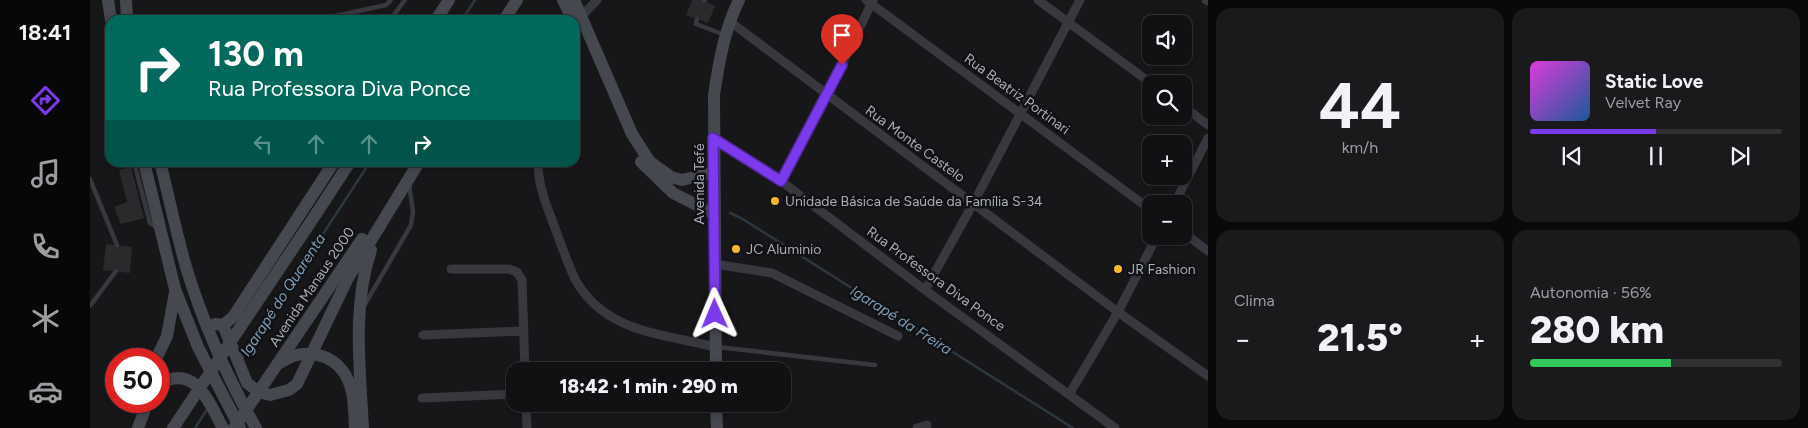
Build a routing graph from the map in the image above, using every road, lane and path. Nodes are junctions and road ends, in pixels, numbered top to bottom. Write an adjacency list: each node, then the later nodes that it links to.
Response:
1 (108, 0): 14 (main road)
2 (126, 0): 15 (main road)
3 (391, 0): 16 (lane)
4 (405, 0): 17 (lane)
5 (449, 0): 18 (main road)
6 (517, 0): 19 (main road)
7 (563, 0): 20 (main road)
8 (574, 0): 21 (main road)
9 (596, 0): 22 (street)
10 (1038, 0): 25 (street)
11 (1080, 0): 25 (street)
12 (735, 1): 24 (main road, Avenida Tefé)
13 (870, 1): 30 (street); 31 (street, Rua Beatriz Portinari)
14 (110, 15)
15 (127, 15)
16 (339, 15)
17 (394, 15)
18 (440, 15)
19 (507, 15)
20 (572, 15)
21 (575, 15)
22 (580, 17)
23 (697, 19): 28 (lane)
24 (728, 21): 28 (main road, Avenida Tefé); 30 (street, Rua Monte Castelo)
25 (1067, 22): 29 (street); 31 (street)
26 (580, 29): 44 (main road)
27 (580, 30): 51 (main road)
28 (725, 35): 34 (main road, Avenida Tefé)
29 (1142, 77)
30 (827, 96): 46 (street); 50 (street, Rua Monte Castelo)
31 (1021, 113): 49 (street, Rua Beatriz Portinari); 50 (street)
32 (1192, 113): 33 (street)
33 (1208, 125)
34 (713, 138): 44 (main road, Avenida Tefé); 46 (street, Rua Professora Diva Ponce)
35 (1208, 138): 48 (street)
36 (135, 167): 52 (lane)
37 (145, 167): 52 (main road)
38 (161, 167): 64 (main road)
39 (331, 167): 67 (main road)
40 (347, 167): 89 (main road, bridge)
41 (412, 167): 76 (main road, Avenida Manaus 2000, bridge)
42 (416, 167): 47 (main road)
43 (539, 167): 71 (street)
44 (714, 172): 51 (main road, Avenida Tefé)
45 (90, 179): 55 (lane)
46 (781, 181): 62 (street, Rua Professora Diva Ponce)
47 (408, 182): 53 (main road); 66 (lane)
48 (1179, 195)
49 (1142, 203)
50 (973, 204): 62 (street); 65 (street, Rua Monte Castelo)
51 (714, 214): 58 (main road, Avenida Tefé)
52 (161, 230): 61 (main road)
53 (376, 232): 66 (main road); 67 (main road)
54 (1192, 239): 57 (street)
55 (117, 245)
56 (1152, 245): 65 (street)
57 (1208, 251)
58 (714, 264): 70 (street); 71 (main road, Avenida Tefé)
59 (451, 269): 68 (street)
60 (116, 271): 63 (lane)
61 (175, 289): 72 (main road); 91 (main road)
62 (925, 290): 79 (street, Rua Professora Diva Ponce)
63 (90, 306)
64 (200, 312): 67 (main road); 92 (main road)
65 (1118, 312): 77 (street, Rua Monte Castelo); 79 (street)
66 (358, 316): 94 (main road)
67 (222, 324)
68 (524, 331): 69 (street); 73 (street)
69 (423, 335)
70 (898, 336)
71 (716, 347): 74 (main road, Avenida Tefé); 75 (lane)
72 (161, 348)
73 (525, 362)
74 (716, 362)
75 (875, 365)
76 (276, 366): 90 (main road, Avenida Manaus 2000, bridge); 93 (main road, bridge)
77 (1208, 376)
78 (170, 380): 86 (main road)
79 (1070, 393): 98 (street, Rua Professora Diva Ponce)
80 (506, 394): 81 (street)
81 (422, 398)
82 (526, 412): 95 (street)
83 (716, 412): 96 (main road)
84 (138, 413): 88 (main road)
85 (143, 413): 88 (main road)
86 (221, 424)
87 (927, 424): 97 (street)
88 (137, 428)
89 (173, 428)
90 (234, 428)
91 (240, 428)
92 (256, 428)
93 (355, 428)
94 (363, 428)
95 (527, 428)
96 (717, 428)
97 (917, 428)
98 (1115, 428)

